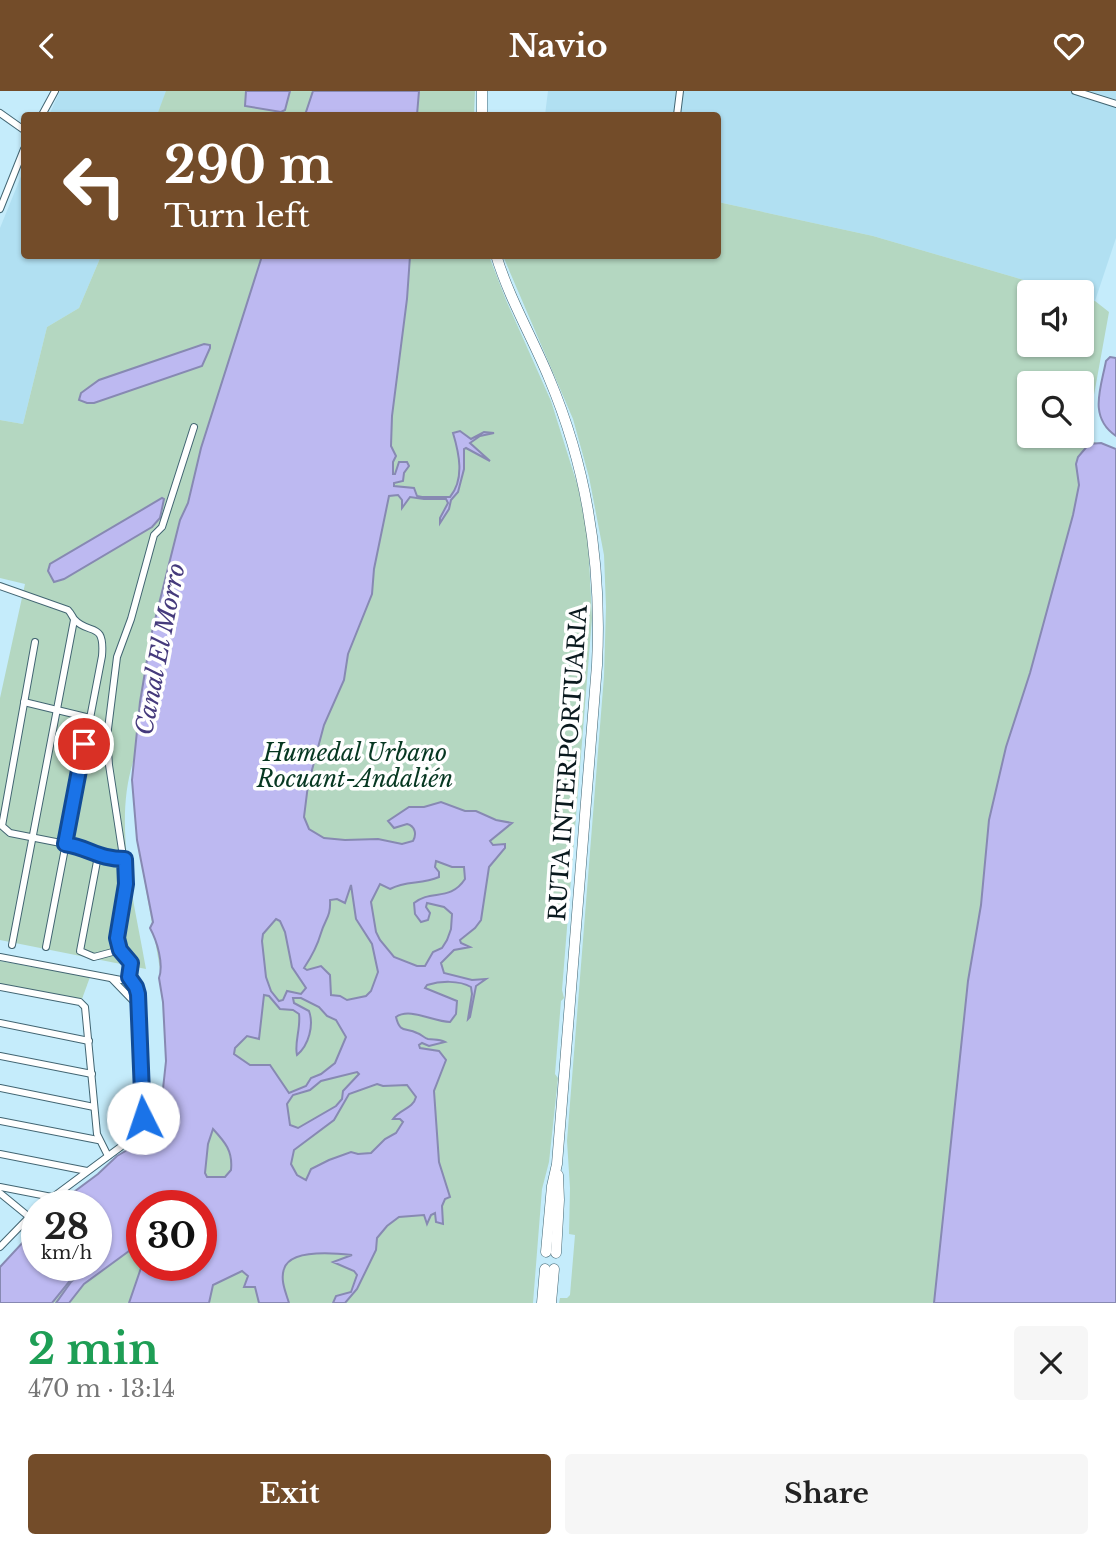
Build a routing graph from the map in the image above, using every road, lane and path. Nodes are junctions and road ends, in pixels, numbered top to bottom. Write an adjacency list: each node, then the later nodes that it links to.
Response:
1 (55, 91): 6 (street)
2 (482, 91): 7 (highway)
3 (680, 91): 8 (street)
4 (1075, 91): 5 (street)
5 (1116, 104)
6 (44, 112)
7 (482, 112)
8 (677, 112)
9 (0, 113): 10 (street)
10 (21, 129)
11 (21, 156): 12 (street)
12 (0, 209)
13 (497, 259): 54 (highway, RUTA INTERPORTUARIA)
14 (194, 427): 21 (street)
15 (0, 586): 16 (street)
16 (74, 619): 19 (street); 20 (street)
17 (34, 642): 18 (street)
18 (24, 702): 19 (street); 22 (street)
19 (57, 709): 20 (street); 22 (street)
20 (89, 718): 21 (street); 23 (street)
21 (107, 737): 25 (street)
22 (32, 838): 23 (street); 26 (street)
23 (65, 844): 24 (street); 27 (street)
24 (98, 856): 25 (street); 28 (street)
25 (125, 859): 28 (street)
26 (12, 945)
27 (46, 947)
28 (120, 950): 30 (street)
29 (0, 957): 31 (street)
30 (129, 977): 31 (street); 33 (street)
31 (112, 978): 33 (street)
32 (0, 987): 35 (street)
33 (139, 1007): 42 (street)
34 (0, 1023): 35 (street)
35 (89, 1041): 37 (street)
36 (0, 1056): 37 (street)
37 (92, 1074): 40 (street)
38 (0, 1088): 40 (street)
39 (129, 1102): 42 (street)
40 (94, 1107): 43 (street)
41 (0, 1121): 43 (street)
42 (135, 1136): 45 (street)
43 (98, 1140): 45 (street)
44 (0, 1154): 46 (street)
45 (108, 1156): 46 (street)
46 (87, 1171): 48 (street)
47 (0, 1187): 49 (street)
48 (60, 1190)
49 (21, 1191)
50 (0, 1193): 51 (street)
51 (21, 1210)
52 (21, 1224): 53 (street)
53 (0, 1247)
54 (551, 1253)
55 (542, 1303): 56 (highway)
56 (551, 1303)

